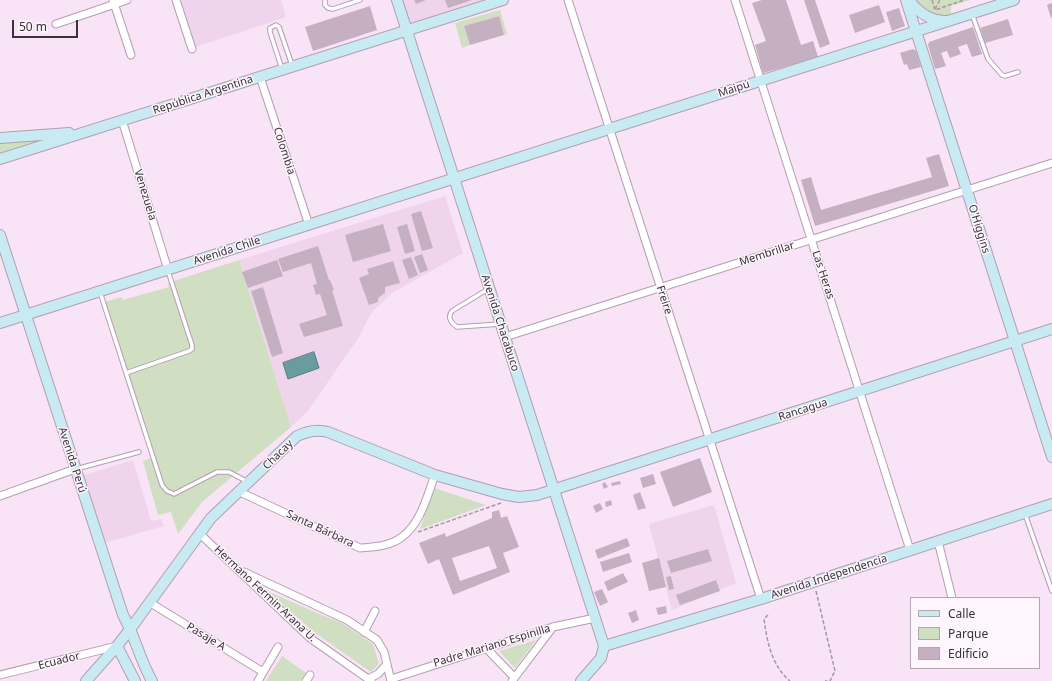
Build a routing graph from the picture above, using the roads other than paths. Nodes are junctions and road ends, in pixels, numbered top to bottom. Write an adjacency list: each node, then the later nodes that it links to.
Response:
1 (127, 0): 12 (street)
2 (176, 0): 18 (street)
3 (326, 0): 4 (lane)
4 (360, 0)
5 (396, 0): 16 (main road, Avenida Chacabuco)
6 (503, 0): 16 (main road, República Argentina)
7 (568, 0): 26 (street, Freire)
8 (736, 0): 24 (street, Las Heras)
9 (906, 0): 17 (main road, O'Higgins)
10 (909, 0): 14 (main road)
11 (1014, 0): 13 (main road, Maipú)
12 (114, 2): 15 (street); 19 (street)
13 (972, 13): 14 (main road, Maipú); 22 (lane)
14 (949, 21): 17 (main road, Maipú)
15 (56, 24)
16 (406, 30): 20 (main road, República Argentina); 31 (main road, Avenida Chacabuco)
17 (916, 31): 24 (main road, Maipú); 32 (main road, O'Higgins)
18 (192, 49)
19 (131, 55)
20 (293, 66): 21 (main road, República Argentina); 21 (lane)
21 (282, 70): 23 (main road, República Argentina)
22 (1018, 72)
23 (260, 76): 25 (main road, República Argentina); 33 (street, Colombia)
24 (761, 81): 26 (main road, Maipú); 35 (street, Las Heras)
25 (122, 120): 27 (main road, República Argentina); 36 (street, Venezuela)
26 (610, 129): 31 (main road, Maipú); 38 (street, Freire)
27 (87, 131): 28 (main road); 29 (main road, República Argentina)
28 (0, 138)
29 (0, 159)
30 (1052, 163): 32 (street, Membrillar)
31 (454, 178): 33 (main road, Avenida Chile); 37 (main road, Avenida Chacabuco)
32 (967, 190): 35 (street, Membrillar); 45 (main road, O'Higgins)
33 (309, 225): 36 (main road, Avenida Chile)
34 (0, 235): 40 (main road, Avenida Perú)
35 (812, 240): 38 (street, Membrillar); 47 (street, Las Heras)
36 (168, 270): 39 (main road, Avenida Chile); 46 (lane)
37 (489, 288): 42 (main road, Avenida Chacabuco); 42 (lane)
38 (661, 288): 44 (street, Membrillar); 48 (street, Freire)
39 (100, 291): 40 (main road, Avenida Chile); 46 (lane)
40 (26, 315): 41 (main road, Avenida Chile); 51 (main road, Avenida Perú)
41 (0, 323)
42 (501, 324): 44 (main road, Avenida Chacabuco)
43 (1052, 330): 45 (main road, Rancagua)
44 (505, 337): 54 (main road, Avenida Chacabuco)
45 (1014, 342): 47 (main road, Rancagua); 50 (main road, O'Higgins)
46 (126, 373): 53 (lane)
47 (860, 392): 48 (main road, Rancagua); 61 (street, Las Heras)
48 (710, 440): 54 (main road, Rancagua); 65 (street, Freire)
49 (139, 452): 51 (lane)
50 (1052, 457)
51 (75, 469): 56 (street); 70 (main road, Avenida Perú)
52 (435, 475): 53 (main road, Chacay); 54 (main road, Chacay); 55 (street, Santa Bárbara)
53 (250, 483): 55 (main road, Chacay)
54 (554, 491): 68 (main road, Avenida Chacabuco)
55 (240, 492): 59 (main road, Chacay)
56 (0, 496)
57 (1052, 504): 58 (main road, Avenida Independencia)
58 (1025, 513): 60 (main road, Avenida Independencia); 63 (lane)
59 (200, 534): 62 (street, Hermano Fermin Arana U.); 66 (main road, Chacay)
60 (938, 541): 61 (main road, Avenida Independencia); 64 (street)
61 (910, 550): 65 (main road, Avenida Independencia)
62 (238, 570): 71 (street); 80 (street, Hermano Fermin Arana U.)
63 (1052, 591)
64 (952, 597)
65 (761, 599): 73 (main road, Avenida Independencia)
66 (149, 602): 70 (main road, Chacay); 77 (street, Pasaje A)
67 (375, 612): 71 (street)
68 (595, 618): 69 (street, Padre Mariano Espinilla); 73 (main road, Avenida Chacabuco)
69 (553, 627): 75 (street, Padre Mariano Espinilla); 79 (street)
70 (131, 628): 72 (main road, Chacay); 84 (main road, Avenida Perú)
71 (364, 632): 76 (street)
72 (117, 646): 78 (street, Ecuador); 82 (main road, Chacay); 83 (main road)
73 (604, 646): 86 (main road)
74 (278, 647): 77 (street)
75 (486, 648): 79 (street); 81 (street, Padre Mariano Espinilla)
76 (387, 664): 80 (street); 81 (street)
77 (263, 672): 85 (street)
78 (0, 675)
79 (513, 679)
80 (370, 680)
81 (391, 680)
82 (86, 681)
83 (135, 681)
84 (152, 681)
85 (258, 681)
86 (581, 681)

